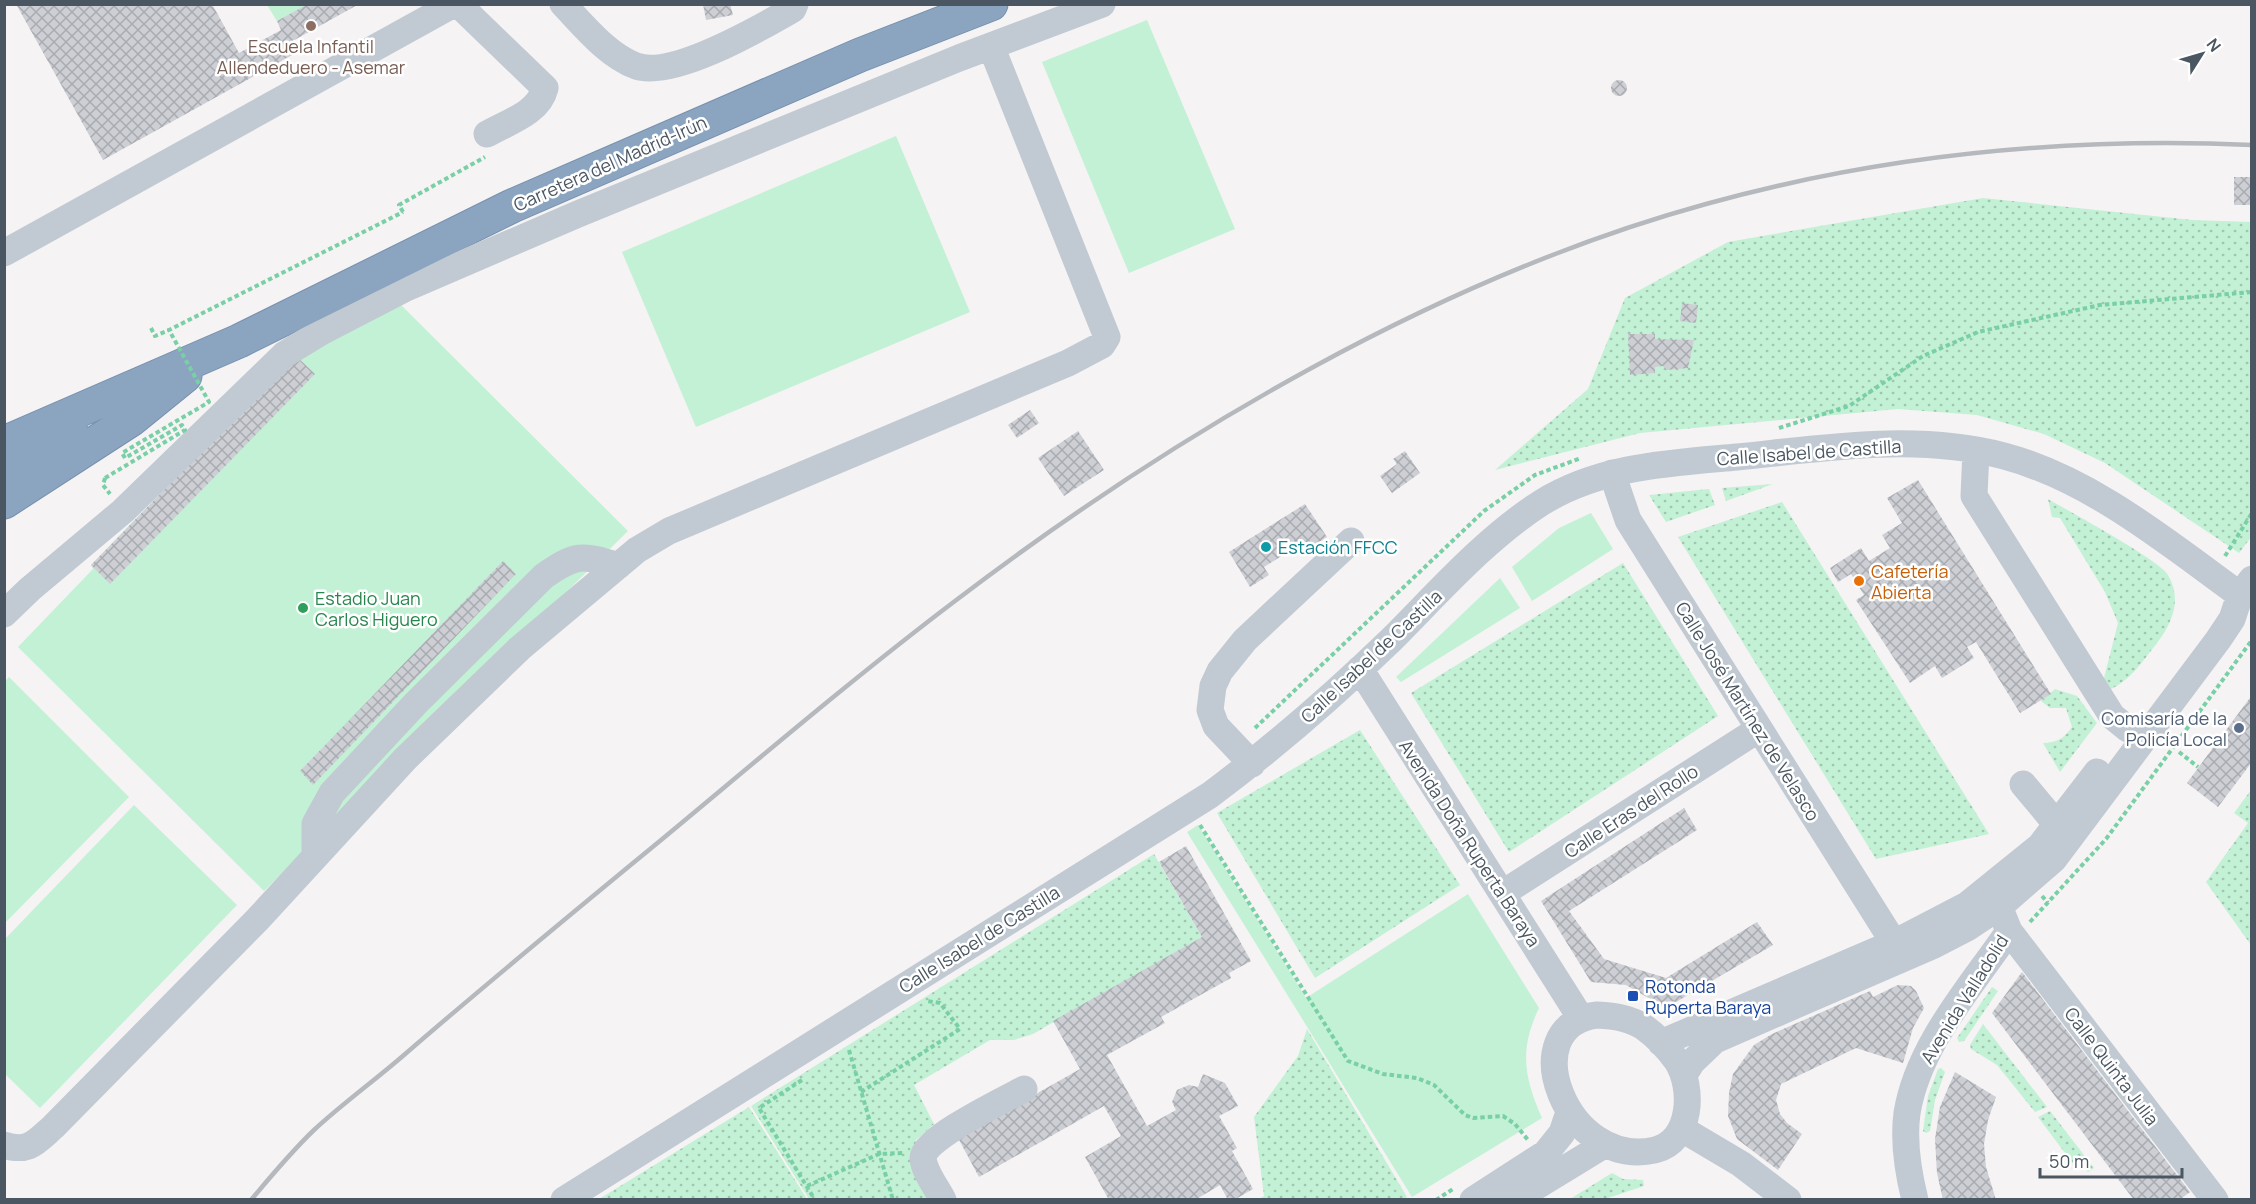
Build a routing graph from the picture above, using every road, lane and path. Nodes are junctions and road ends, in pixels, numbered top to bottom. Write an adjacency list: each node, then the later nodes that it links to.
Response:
1 (456, 4): 7 (street); 8 (street)
2 (562, 4): 3 (street)
3 (795, 4)
4 (991, 4): 12 (highway, Carretera del Madrid-Irún)
5 (1102, 4): 6 (street)
6 (991, 46): 24 (street); 26 (street)
7 (490, 132): 11 (path, bridge)
8 (4, 253)
9 (2252, 292): 14 (path)
10 (151, 328): 11 (path)
11 (169, 330): 19 (path, bridge)
12 (239, 341): 13 (highway); 15 (highway)
13 (203, 361): 17 (highway); 20 (highway)
14 (1778, 429)
15 (4, 443)
16 (1976, 450): 18 (street, Calle Isabel de Castilla); 25 (street, Calle Isabel de Castilla); 30 (street)
17 (4, 471)
18 (1612, 473): 28 (street, Calle Isabel de Castilla); 29 (street, Calle José Martínez de Velasco)
19 (105, 478)
20 (4, 502)
21 (2252, 513): 23 (path)
22 (1351, 541): 32 (street)
23 (2225, 556)
24 (618, 566): 37 (street); 37 (street)
25 (2246, 587): 30 (street); 38 (street)
26 (4, 614)
27 (2252, 640): 40 (path)
28 (1360, 669): 32 (street, Calle Isabel de Castilla); 39 (street, Avenida Doña Ruperta Baraya)
29 (1759, 729): 39 (street, Calle Eras del Rollo); 43 (street, Calle José Martínez de Velasco)
30 (2128, 729): 36 (street)
31 (2179, 752): 33 (path)
32 (1252, 764): 35 (street, Calle Isabel de Castilla)
33 (2198, 767)
34 (2023, 784): 36 (street)
35 (1210, 795): 57 (path); 66 (street, Calle Isabel de Castilla)
36 (2058, 826): 43 (street)
37 (315, 857): 58 (street)
38 (2030, 882): 40 (path); 41 (street)
39 (1503, 893): 45 (street, Avenida Doña Ruperta Baraya)
40 (2048, 903): 42 (path)
41 (2000, 906): 42 (street, Avenida Valladolid); 50 (street)
42 (2016, 941): 72 (street, Avenida Valladolid); 73 (street, Calle Quinta Julia)
43 (1893, 943): 46 (street)
44 (919, 1006): 53 (path)
45 (1580, 1017): 46 (street); 54 (street)
46 (1661, 1043): 50 (street)
47 (859, 1044): 48 (path)
48 (849, 1050): 49 (path); 53 (path)
49 (839, 1057)
50 (1684, 1075): 55 (street)
51 (809, 1076): 63 (path)
52 (1024, 1089): 62 (street)
53 (861, 1092): 61 (path)
54 (1569, 1112): 59 (street); 64 (street)
55 (1682, 1129): 59 (street); 71 (street)
56 (1538, 1136): 57 (path)
57 (1529, 1142): 60 (path)
58 (4, 1145)
59 (1604, 1145): 65 (street)
60 (1520, 1148)
61 (879, 1154): 62 (path); 63 (path); 68 (path)
62 (923, 1155): 69 (street)
63 (807, 1186): 67 (path)
64 (1464, 1194): 70 (path)
65 (1516, 1199)
66 (564, 1200)
67 (815, 1200)
68 (893, 1200)
69 (944, 1200)
70 (1436, 1200)
71 (1788, 1200)
72 (1915, 1200)
73 (2215, 1200)

